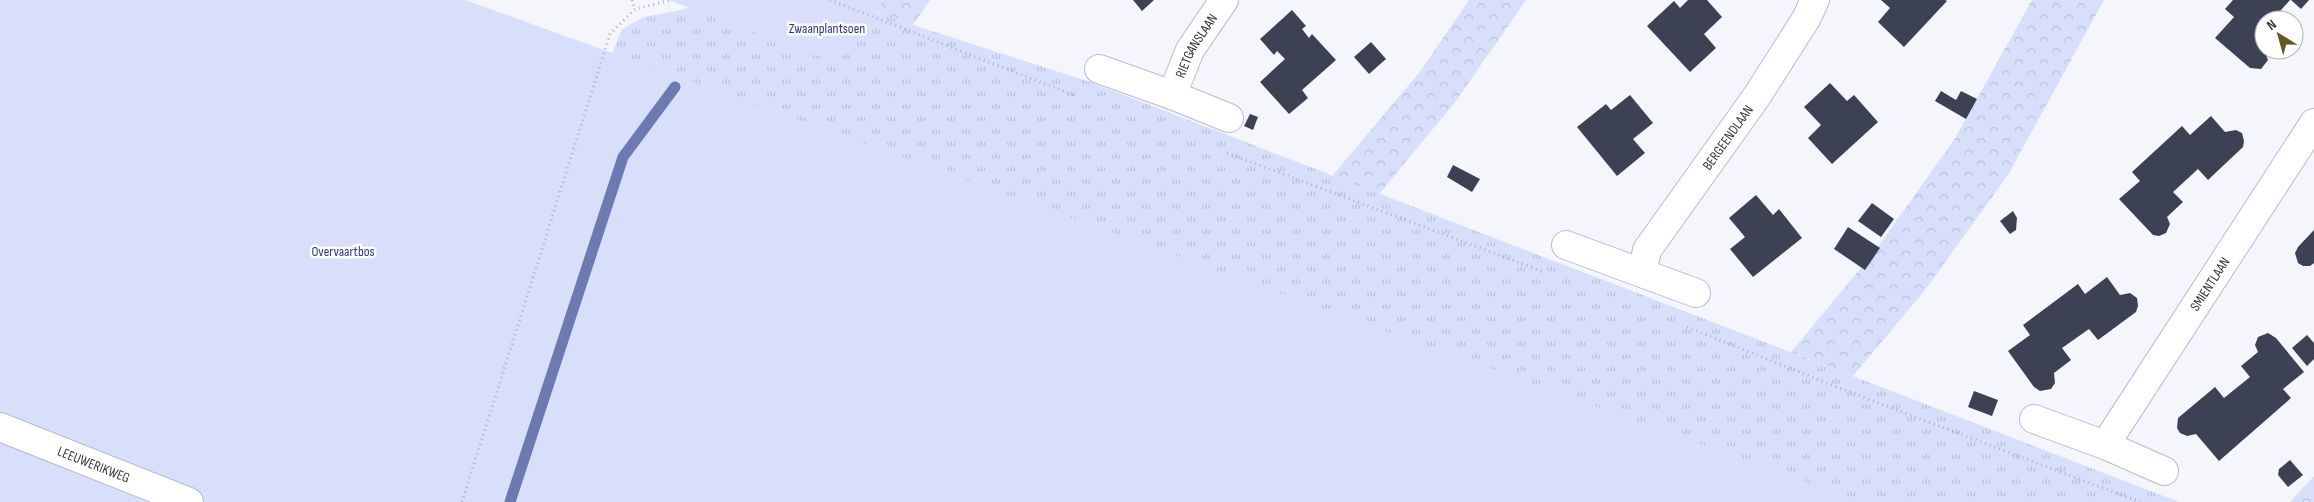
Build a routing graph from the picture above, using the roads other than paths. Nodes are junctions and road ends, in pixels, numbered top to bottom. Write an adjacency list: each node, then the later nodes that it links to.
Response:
1 (1224, 0): 4 (street, RIETGANSLAAN)
2 (1815, 0): 8 (street, BERGEENDLAAN)
3 (1099, 69): 4 (street, RIETGANSLAAN)
4 (1172, 95): 5 (street, RIETGANSLAAN)
5 (1229, 118)
6 (2314, 123): 12 (street, SMIENTLAAN)
7 (1566, 245): 8 (street)
8 (1642, 273): 9 (street)
9 (1696, 293)
10 (2034, 420): 12 (street)
11 (0, 427): 14 (street, LEEUWERIKWEG)
12 (2105, 445): 13 (street)
13 (2164, 471)
14 (189, 502)

